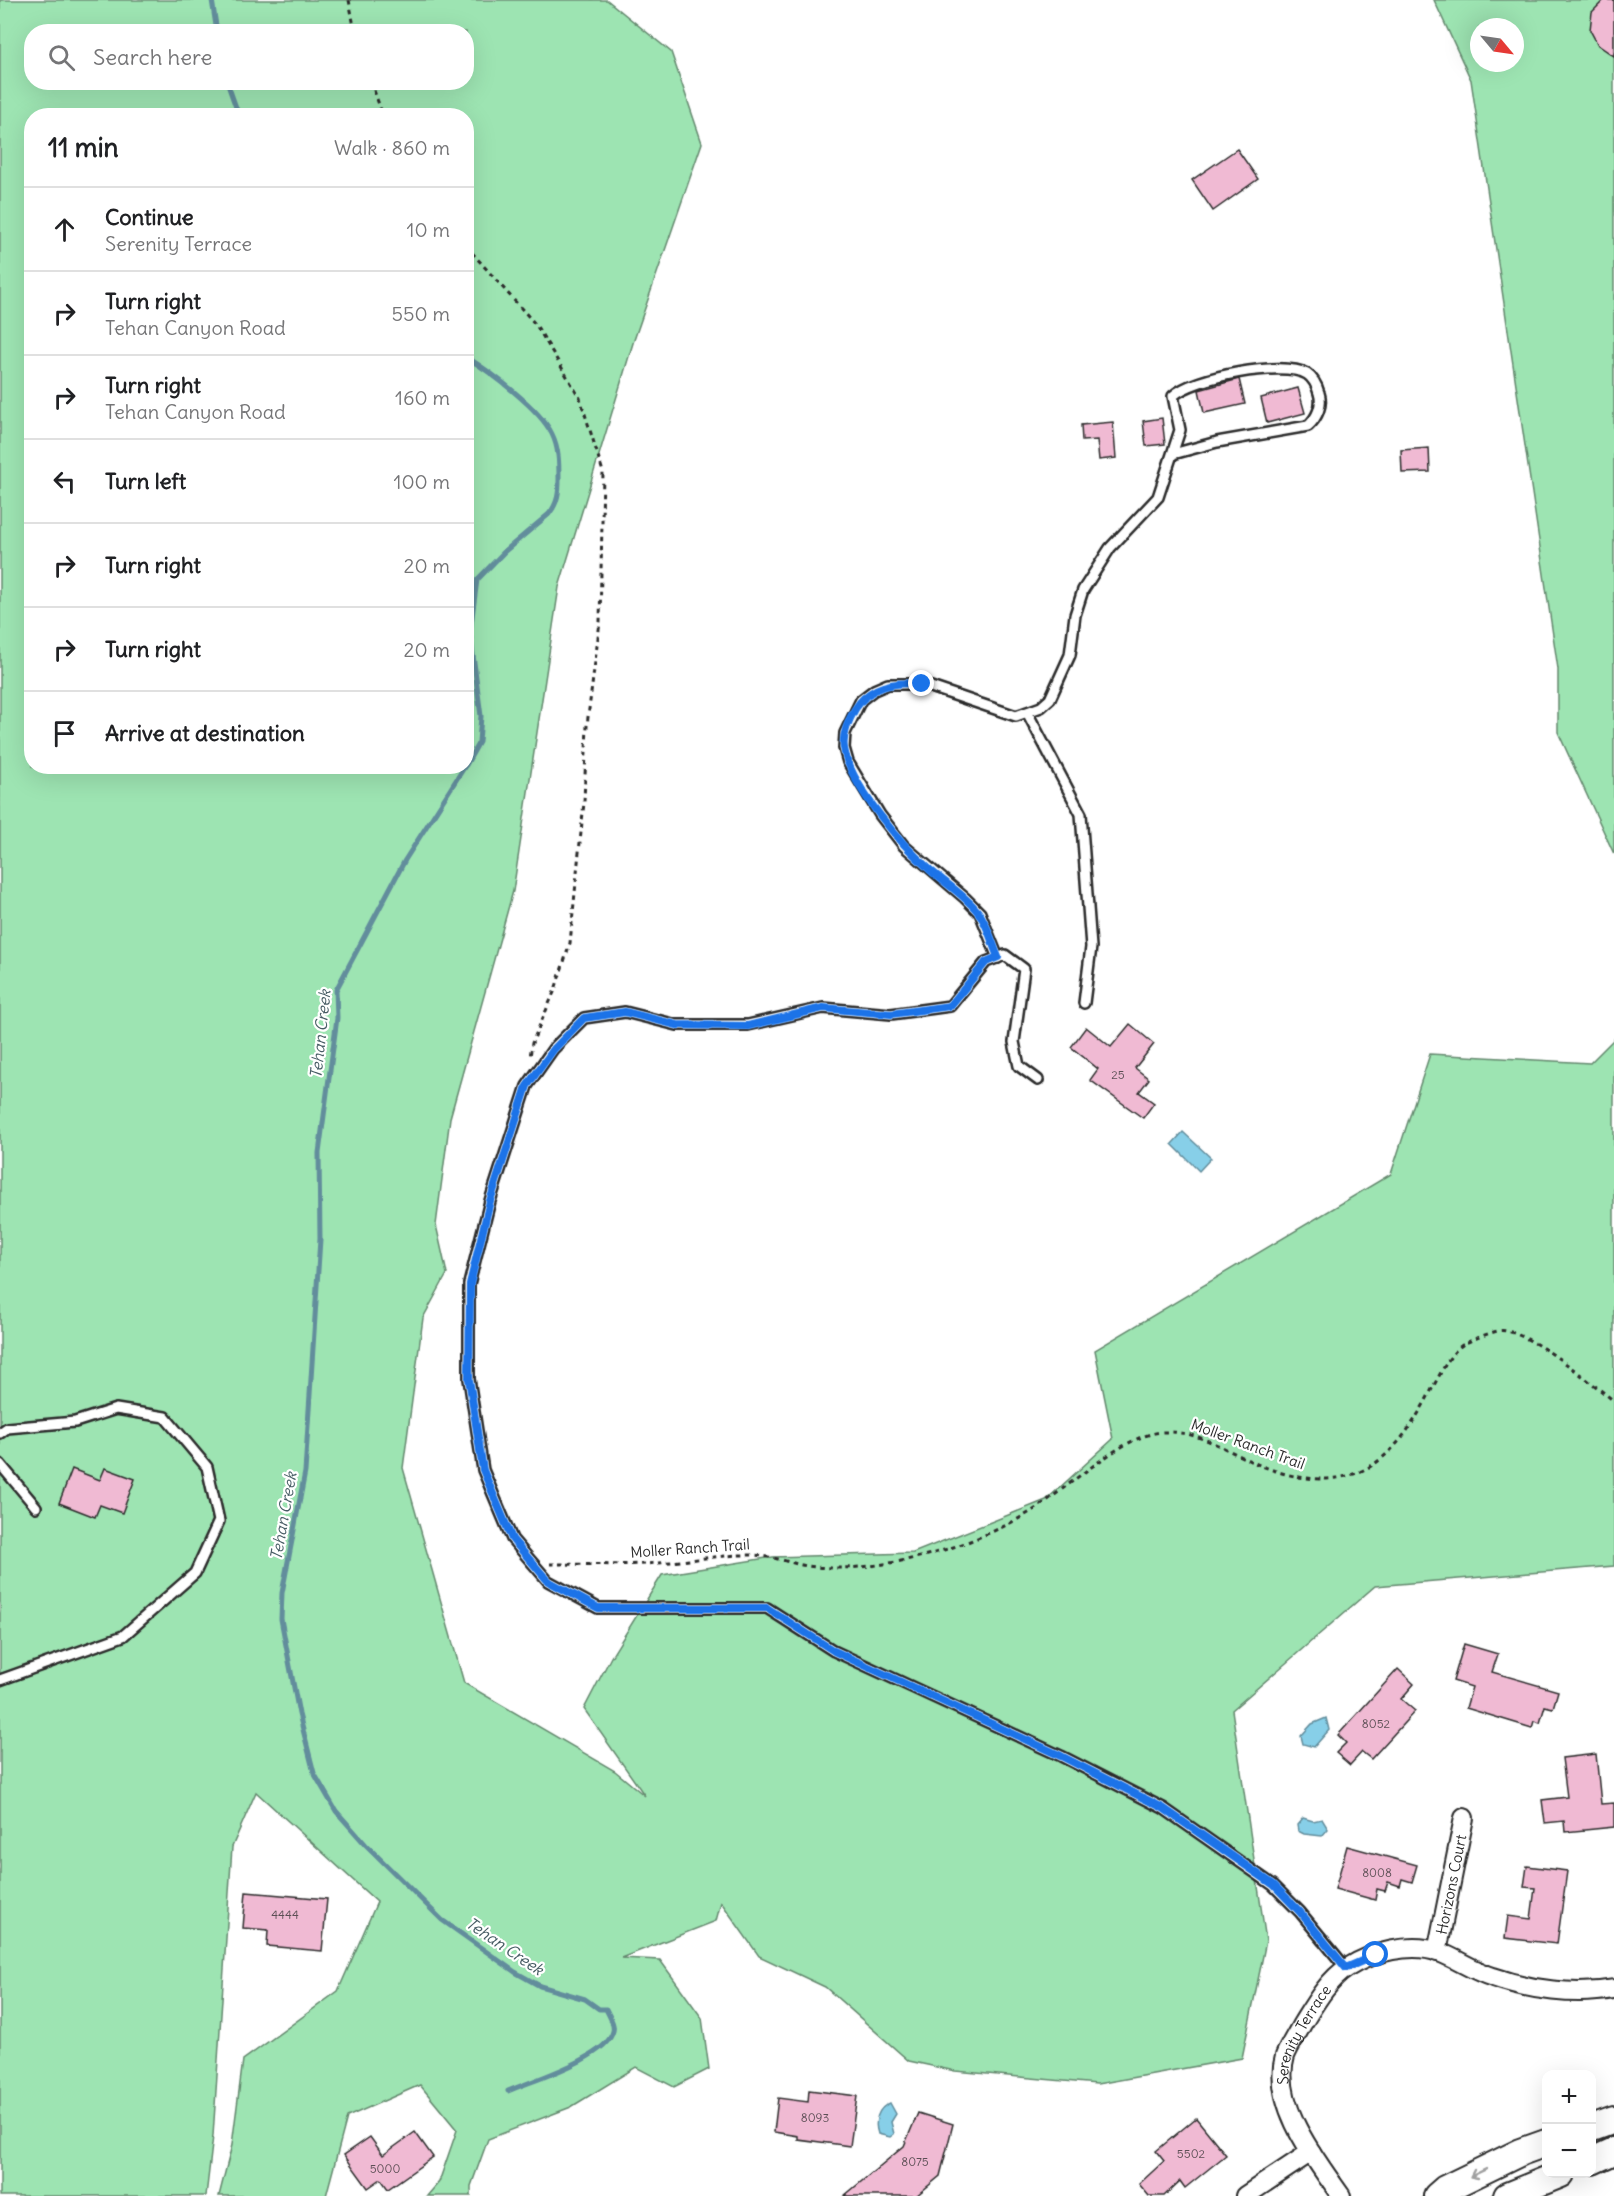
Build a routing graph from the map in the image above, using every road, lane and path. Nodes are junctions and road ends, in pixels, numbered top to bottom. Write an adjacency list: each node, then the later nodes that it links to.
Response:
1 (349, 0): 2 (path)
2 (354, 24)
3 (374, 90): 4 (path)
4 (380, 108)
5 (474, 255): 11 (path)
6 (1173, 454): 6 (lane); 7 (lane)
7 (1028, 714): 8 (lane); 9 (lane)
8 (998, 957): 10 (lane); 11 (lane)
9 (1084, 1003)
10 (1038, 1080)
11 (527, 1086): 16 (lane)
12 (1614, 1401): 16 (path, Moller Ranch Trail)
13 (0, 1433): 17 (lane)
14 (0, 1464): 15 (lane)
15 (36, 1507)
16 (533, 1564): 20 (lane)
17 (0, 1680)
18 (1464, 1818): 19 (street, Horizons Court)
19 (1437, 1952): 20 (street, Serenity Terrace); 21 (street, Serenity Terrace)
20 (1346, 1968): 26 (street, Serenity Terrace)
21 (1614, 1989)
22 (1614, 2120): 23 (main road)
23 (1596, 2127)
24 (1542, 2144): 31 (main road, one-way to 31)
25 (1614, 2151): 27 (main road)
26 (1311, 2152): 29 (street); 30 (street, Serenity Terrace)
27 (1596, 2159)
28 (1551, 2178): 32 (main road)
29 (1245, 2196)
30 (1341, 2196)
31 (1437, 2196)
32 (1507, 2196)

